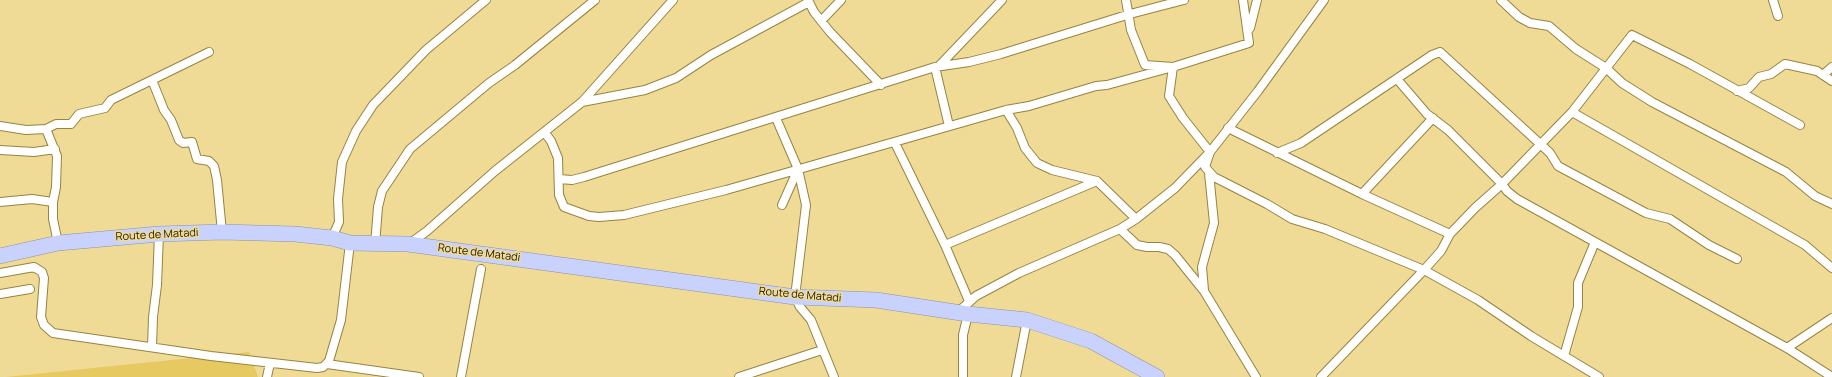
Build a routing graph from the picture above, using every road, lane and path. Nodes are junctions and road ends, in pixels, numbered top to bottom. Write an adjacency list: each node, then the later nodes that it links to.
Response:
1 (486, 0): 62 (street)
2 (595, 0): 67 (street)
3 (673, 0): 30 (street)
4 (841, 0): 17 (street)
5 (1002, 0): 20 (street)
6 (1126, 0): 15 (street)
7 (1184, 0): 14 (street)
8 (1243, 0): 18 (street)
9 (1256, 0): 18 (street)
10 (1324, 0): 38 (street)
11 (1501, 0): 23 (street)
12 (1773, 0): 16 (street)
13 (809, 1): 17 (street); 30 (street)
14 (1175, 1): 15 (street)
15 (1130, 14): 20 (street); 21 (street)
16 (1778, 16)
17 (821, 22): 28 (street)
18 (1249, 36): 21 (street)
19 (209, 52): 26 (street)
20 (937, 67): 28 (street); 36 (street)
21 (1174, 67): 31 (street); 45 (street)
22 (1832, 67): 24 (street)
23 (1606, 68): 29 (street); 32 (street); 55 (street)
24 (1823, 74): 27 (street); 29 (street)
25 (1397, 79): 34 (street); 42 (street); 46 (street)
26 (152, 80): 39 (street); 59 (street)
27 (1832, 81)
28 (881, 85): 33 (street)
29 (1737, 92): 37 (street)
30 (582, 102): 40 (street)
31 (1006, 110): 36 (street); 50 (street)
32 (1572, 112): 42 (street); 71 (street)
33 (776, 118): 47 (street); 49 (street)
34 (1433, 118): 51 (street); 52 (street)
35 (0, 126): 39 (street)
36 (949, 126): 41 (street)
37 (1800, 126)
38 (1228, 128): 45 (street); 46 (street)
39 (46, 129): 43 (street)
40 (545, 133): 49 (street); 66 (street)
41 (895, 143): 47 (street); 68 (street)
42 (1540, 144): 51 (street); 70 (street)
43 (55, 149): 44 (street); 54 (street)
44 (0, 150)
45 (1210, 152): 48 (street); 57 (street)
46 (1277, 153): 52 (street)
47 (798, 169): 49 (street); 56 (street); 78 (street)
48 (1209, 173): 73 (street); 76 (street)
49 (559, 179)
50 (1097, 181): 57 (street); 68 (street)
51 (1502, 184): 61 (street); 63 (street)
52 (1362, 194): 61 (street)
53 (0, 202): 54 (street)
54 (53, 202): 64 (street)
55 (1832, 204)
56 (782, 205)
57 (1136, 219): 58 (street)
58 (1120, 228): 76 (street); 79 (street)
59 (222, 232): 60 (highway, Route de Matadi); 62 (highway, Route de Matadi)
60 (159, 234): 64 (highway, Route de Matadi); 82 (street)
61 (1450, 234): 73 (street)
62 (332, 238): 65 (highway, Route de Matadi)
63 (1595, 242): 83 (street); 85 (street)
64 (58, 243): 69 (highway, Route de Matadi)
65 (350, 243): 67 (highway, Route de Matadi); 87 (street)
66 (408, 244): 67 (highway, Route de Matadi); 78 (highway, Route de Matadi)
67 (375, 245)
68 (945, 245): 79 (street)
69 (0, 256)
70 (1736, 259)
71 (1832, 268)
72 (481, 269): 91 (street)
73 (1424, 270): 85 (street); 98 (street)
74 (0, 273): 82 (street)
75 (30, 289): 77 (street)
76 (1204, 291): 97 (street)
77 (0, 294)
78 (795, 297): 79 (highway, Route de Matadi); 84 (street)
79 (965, 309): 81 (highway, Route de Matadi); 94 (street)
80 (1832, 318): 83 (street)
81 (1027, 320): 95 (street); 96 (highway, Route de Matadi)
82 (152, 347): 86 (street)
83 (1787, 348): 100 (street)
84 (822, 350): 92 (street); 93 (street)
85 (1564, 356): 99 (street)
86 (270, 364): 87 (street); 89 (street)
87 (327, 364): 88 (street)
88 (378, 374): 90 (street)
89 (267, 377)
90 (419, 377)
91 (461, 377)
92 (739, 377)
93 (834, 377)
94 (963, 377)
95 (1016, 377)
96 (1157, 377)
97 (1256, 377)
98 (1321, 377)
99 (1599, 377)
100 (1832, 377)

